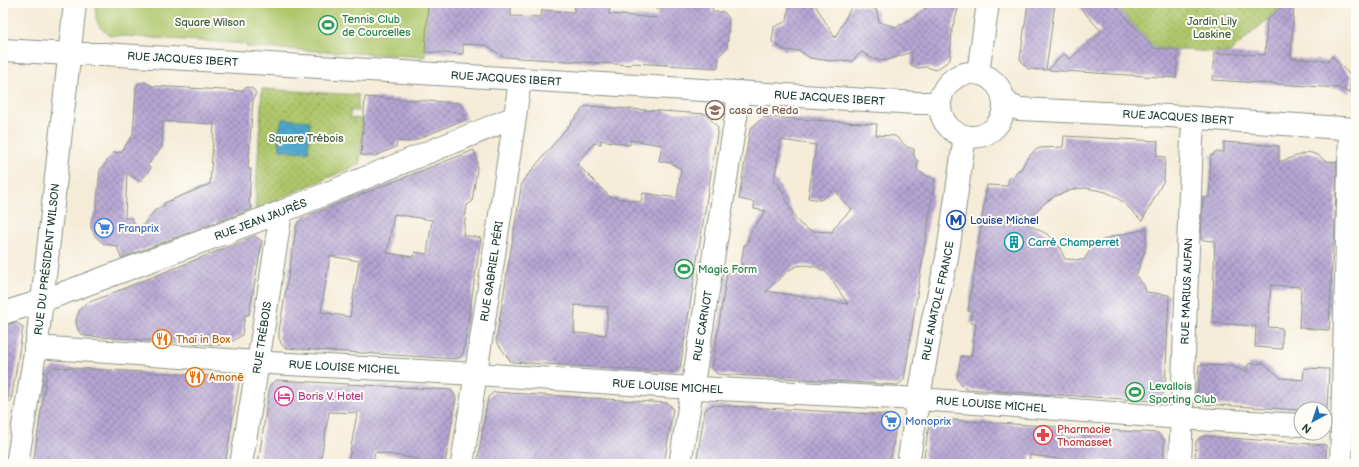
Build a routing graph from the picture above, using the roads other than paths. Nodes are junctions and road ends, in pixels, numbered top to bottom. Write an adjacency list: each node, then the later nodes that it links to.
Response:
1 (75, 3): 4 (street, RUE DU PRÉSIDENT WILSON)
2 (988, 3): 5 (street)
3 (3, 50): 4 (street, RUE JACQUES IBERT)
4 (69, 54): 6 (street, RUE JACQUES IBERT); 15 (street, RUE DU PRÉSIDENT WILSON)
5 (978, 73): 8 (street); 9 (street)
6 (520, 79): 7 (street, RUE JACQUES IBERT); 10 (street, RUE GABRIEL PÉRI)
7 (738, 92): 8 (street, RUE JACQUES IBERT); 20 (street, RUE CARNOT)
8 (941, 97): 13 (street)
9 (1003, 98): 11 (street, RUE JACQUES IBERT); 13 (street)
10 (515, 117): 14 (street, RUE JEAN JAURÈS); 19 (street, RUE GABRIEL PÉRI)
11 (1194, 118): 12 (street, RUE JACQUES IBERT); 22 (street, RUE MARIUS AUFAN)
12 (1353, 129): 24 (street)
13 (965, 136): 21 (street, RUE ANATOLE FRANCE)
14 (281, 212): 15 (street, RUE JEAN JAURÈS); 18 (street, RUE TRÉBOIS)
15 (42, 301): 16 (street, RUE JEAN JAURÈS); 17 (street, RUE DU PRÉSIDENT WILSON)
16 (3, 313)
17 (35, 347): 18 (street, RUE LOUISE MICHEL); 25 (street, RUE DU PRÉSIDENT WILSON)
18 (258, 363): 19 (street, RUE LOUISE MICHEL); 26 (street, RUE TRÉBOIS)
19 (476, 374): 20 (street, RUE LOUISE MICHEL); 27 (street, RUE GABRIEL PÉRI)
20 (693, 388): 21 (street, RUE LOUISE MICHEL); 28 (street, RUE CARNOT)
21 (919, 399): 22 (street, RUE LOUISE MICHEL); 29 (street, RUE ANATOLE FRANCE)
22 (1182, 418): 23 (street, RUE LOUISE MICHEL); 30 (street, RUE MARIUS AUFAN)
23 (1293, 425)
24 (1341, 427): 31 (street)
25 (17, 464)
26 (241, 464)
27 (462, 464)
28 (680, 464)
29 (908, 464)
30 (1180, 464)
31 (1341, 464)

